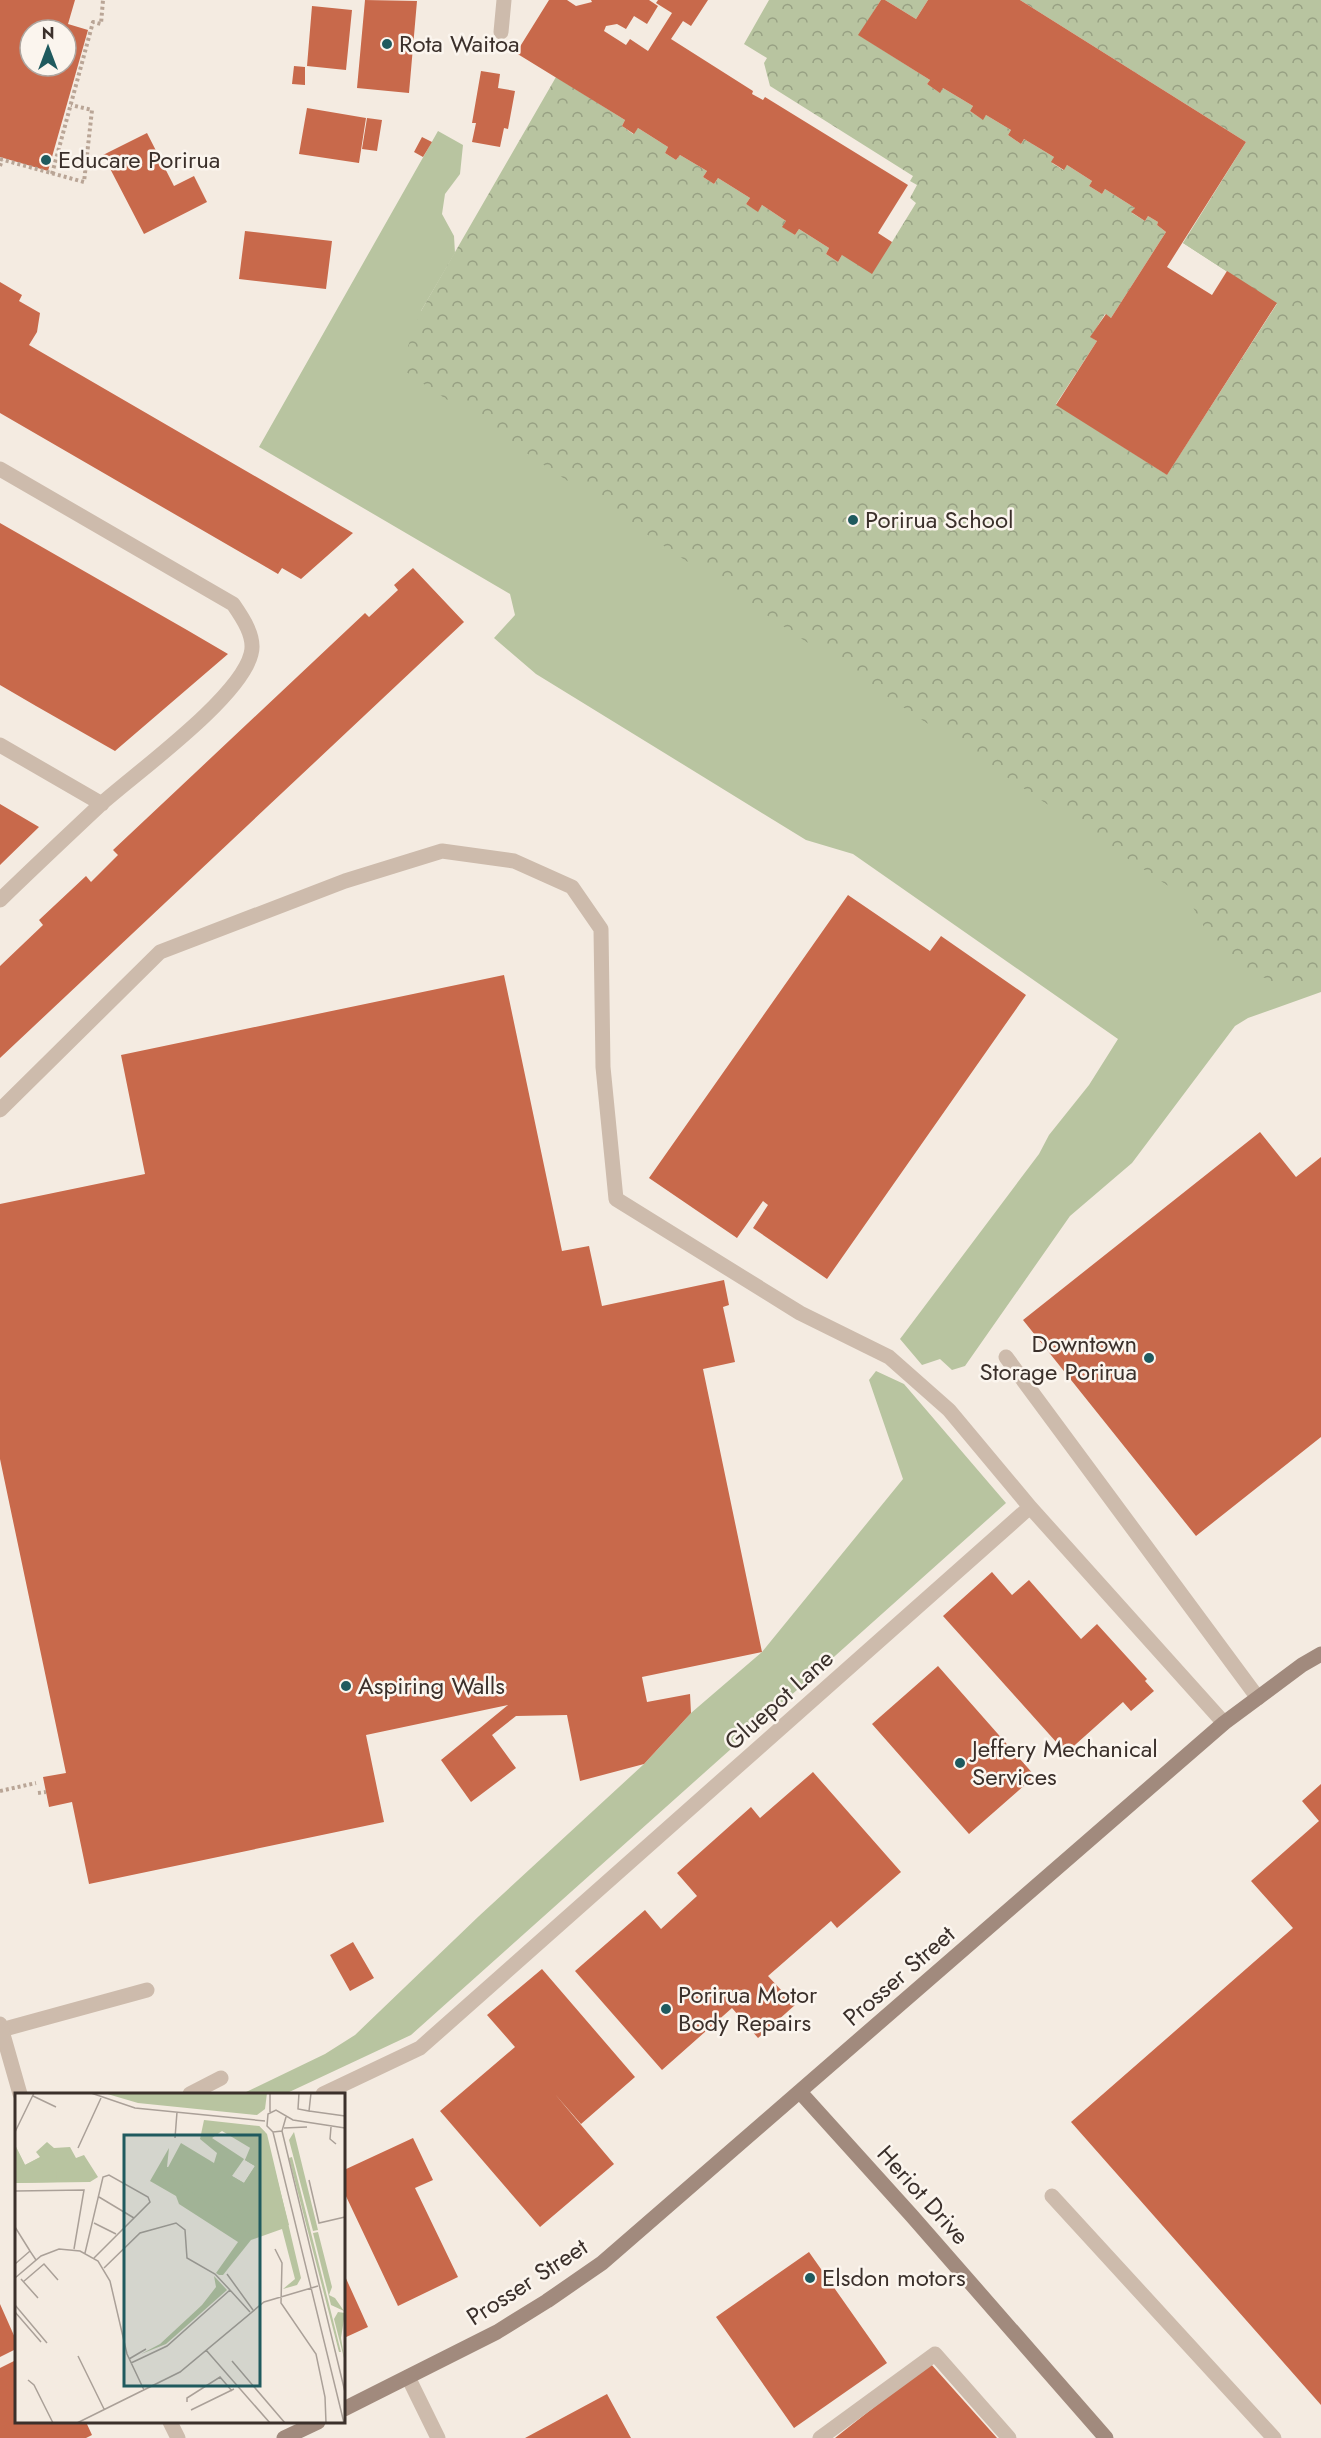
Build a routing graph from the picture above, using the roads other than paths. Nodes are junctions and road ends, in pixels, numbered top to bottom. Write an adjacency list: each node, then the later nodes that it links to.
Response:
1 (504, 0): 2 (street)
2 (501, 32)
3 (0, 469): 5 (street)
4 (0, 745): 5 (street)
5 (102, 804): 6 (street)
6 (0, 900)
7 (0, 1110): 9 (street)
8 (1006, 1357): 11 (street)
9 (1030, 1507): 12 (street); 19 (street, Gluepot Lane)
10 (1321, 1654): 11 (main road, Prosser Street)
11 (1258, 1698): 12 (main road, Prosser Street)
12 (1224, 1723): 16 (main road, Prosser Street)
13 (147, 1990): 14 (street)
14 (1, 2027): 17 (street)
15 (221, 2078): 18 (street)
16 (800, 2092): 21 (main road, Prosser Street); 30 (main road, Heriot Drive)
17 (20, 2093)
18 (192, 2093)
19 (325, 2093)
20 (1052, 2196): 31 (street)
21 (408, 2377): 22 (main road, Prosser Street); 27 (street)
22 (345, 2408)
23 (171, 2423): 25 (street)
24 (314, 2423): 26 (main road)
25 (178, 2438)
26 (284, 2438)
27 (438, 2438)
28 (820, 2438): 29 (street)
29 (1009, 2438)
30 (1106, 2438)
31 (1274, 2438)

